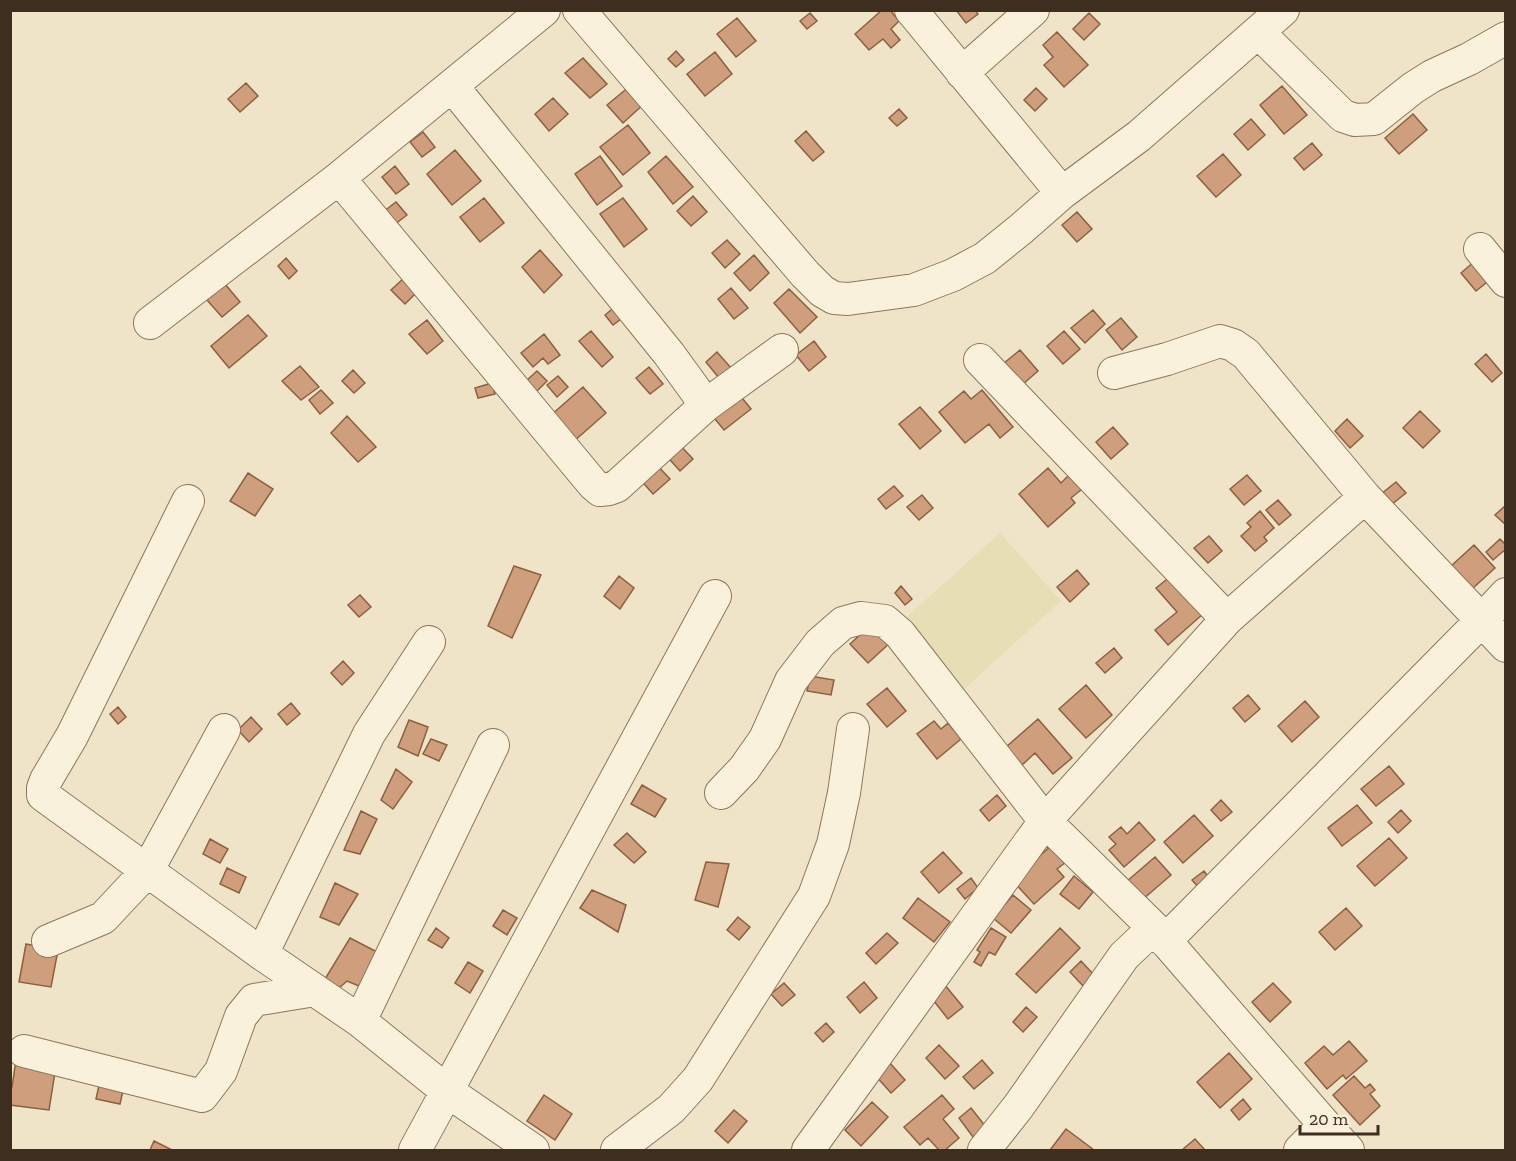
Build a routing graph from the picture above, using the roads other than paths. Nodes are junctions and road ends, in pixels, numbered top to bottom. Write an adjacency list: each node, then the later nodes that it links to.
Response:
1 (544, 10): 9 (street)
2 (579, 10): 11 (street)
3 (911, 10): 8 (street)
4 (1033, 10): 8 (street)
5 (1282, 10): 6 (street)
6 (1258, 32): 7 (street); 11 (street)
7 (1506, 38)
8 (962, 73): 11 (street)
9 (452, 86): 10 (street); 18 (street)
10 (339, 178): 14 (street); 18 (street)
11 (1062, 193)
12 (1480, 249): 13 (street)
13 (1506, 281)
14 (150, 323)
15 (782, 350): 18 (street)
16 (980, 360): 23 (street)
17 (1114, 373): 19 (street)
18 (706, 405)
19 (1365, 497): 23 (street); 24 (street)
20 (188, 501): 32 (street)
21 (1506, 594): 24 (street)
22 (715, 596): 39 (street)
23 (1227, 619): 31 (street)
24 (1482, 620): 26 (street); 33 (street)
25 (429, 642): 35 (street)
26 (1506, 646)
27 (852, 729): 43 (street)
28 (224, 730): 32 (street)
29 (493, 745): 37 (street)
30 (721, 793): 31 (street)
31 (1045, 821): 33 (street); 44 (street)
32 (147, 871): 34 (street); 35 (street)
33 (1161, 936): 40 (street); 45 (street)
34 (48, 941)
35 (262, 954): 36 (street)
36 (315, 990): 37 (street); 38 (street)
37 (360, 1021): 39 (street)
38 (24, 1051)
39 (447, 1090): 41 (street); 42 (street)
40 (1325, 1125): 46 (street); 47 (street)
41 (416, 1150)
42 (533, 1150)
43 (617, 1150)
44 (808, 1150)
45 (984, 1150)
46 (1300, 1150)
47 (1348, 1150)

